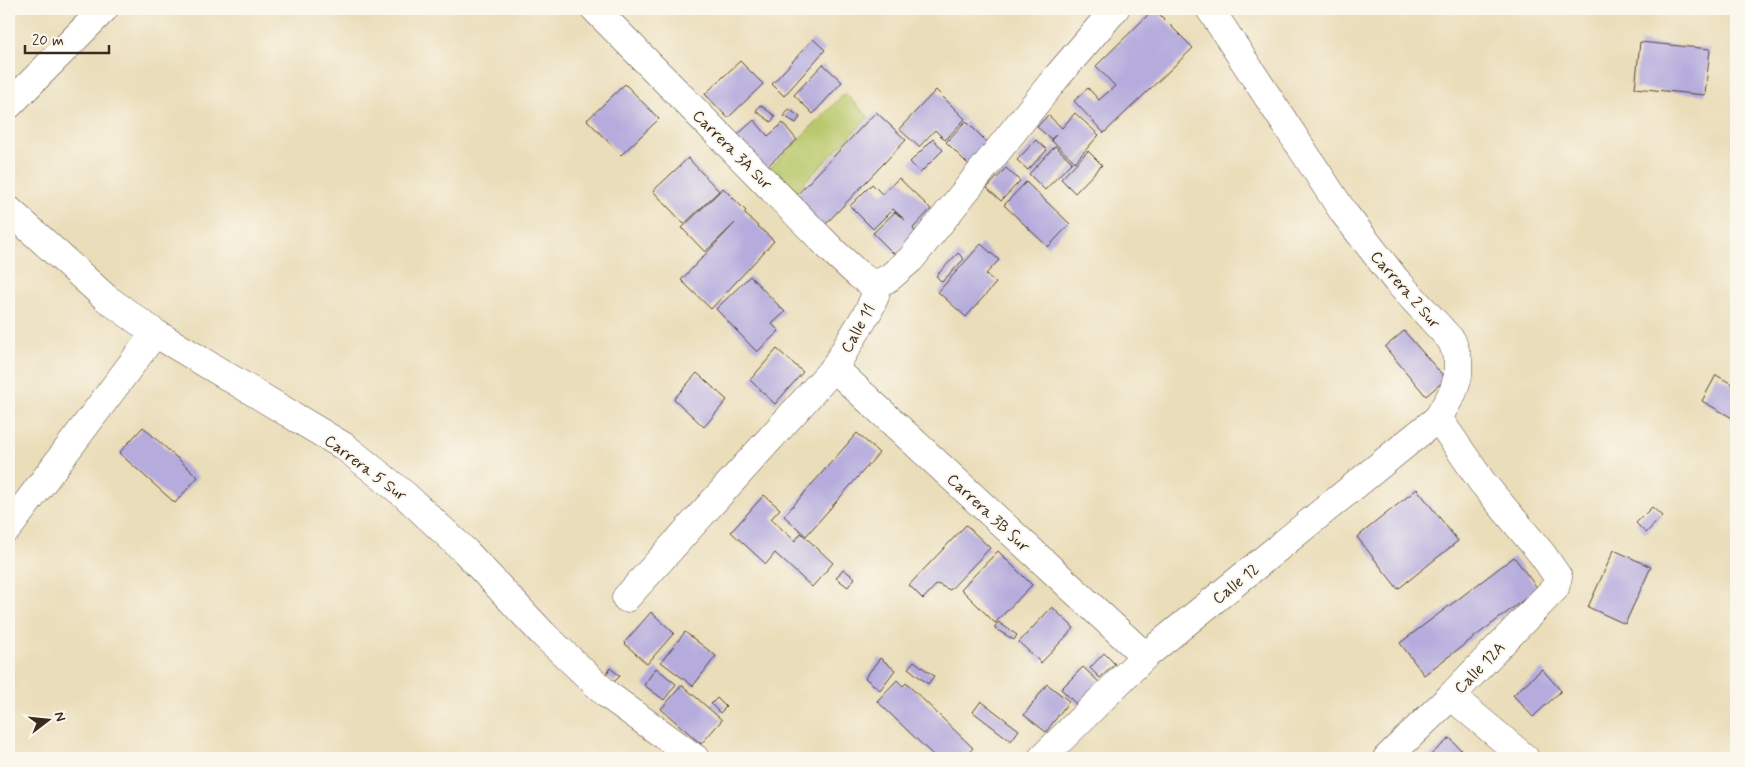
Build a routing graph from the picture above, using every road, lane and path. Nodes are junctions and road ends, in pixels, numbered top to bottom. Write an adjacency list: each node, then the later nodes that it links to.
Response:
1 (104, 9): 5 (street)
2 (595, 9): 7 (street, Carrera 3A Sur)
3 (1210, 9): 10 (street, Carrera 2 Sur)
4 (1110, 10): 7 (street, Calle 11)
5 (9, 105)
6 (9, 210): 8 (street, Carrera 5 Sur)
7 (874, 285): 9 (street, Calle 11)
8 (155, 334): 11 (street); 15 (street, Carrera 5 Sur)
9 (834, 368): 12 (street, Calle 11); 13 (street, Carrera 3B Sur)
10 (1438, 418): 13 (street, Calle 12); 14 (street, Calle 12A)
11 (9, 527)
12 (626, 598)
13 (1145, 656): 16 (street, Calle 12)
14 (1452, 696): 17 (street, Calle 12A); 18 (street)
15 (695, 758)
16 (1042, 758)
17 (1387, 758)
18 (1525, 758)

